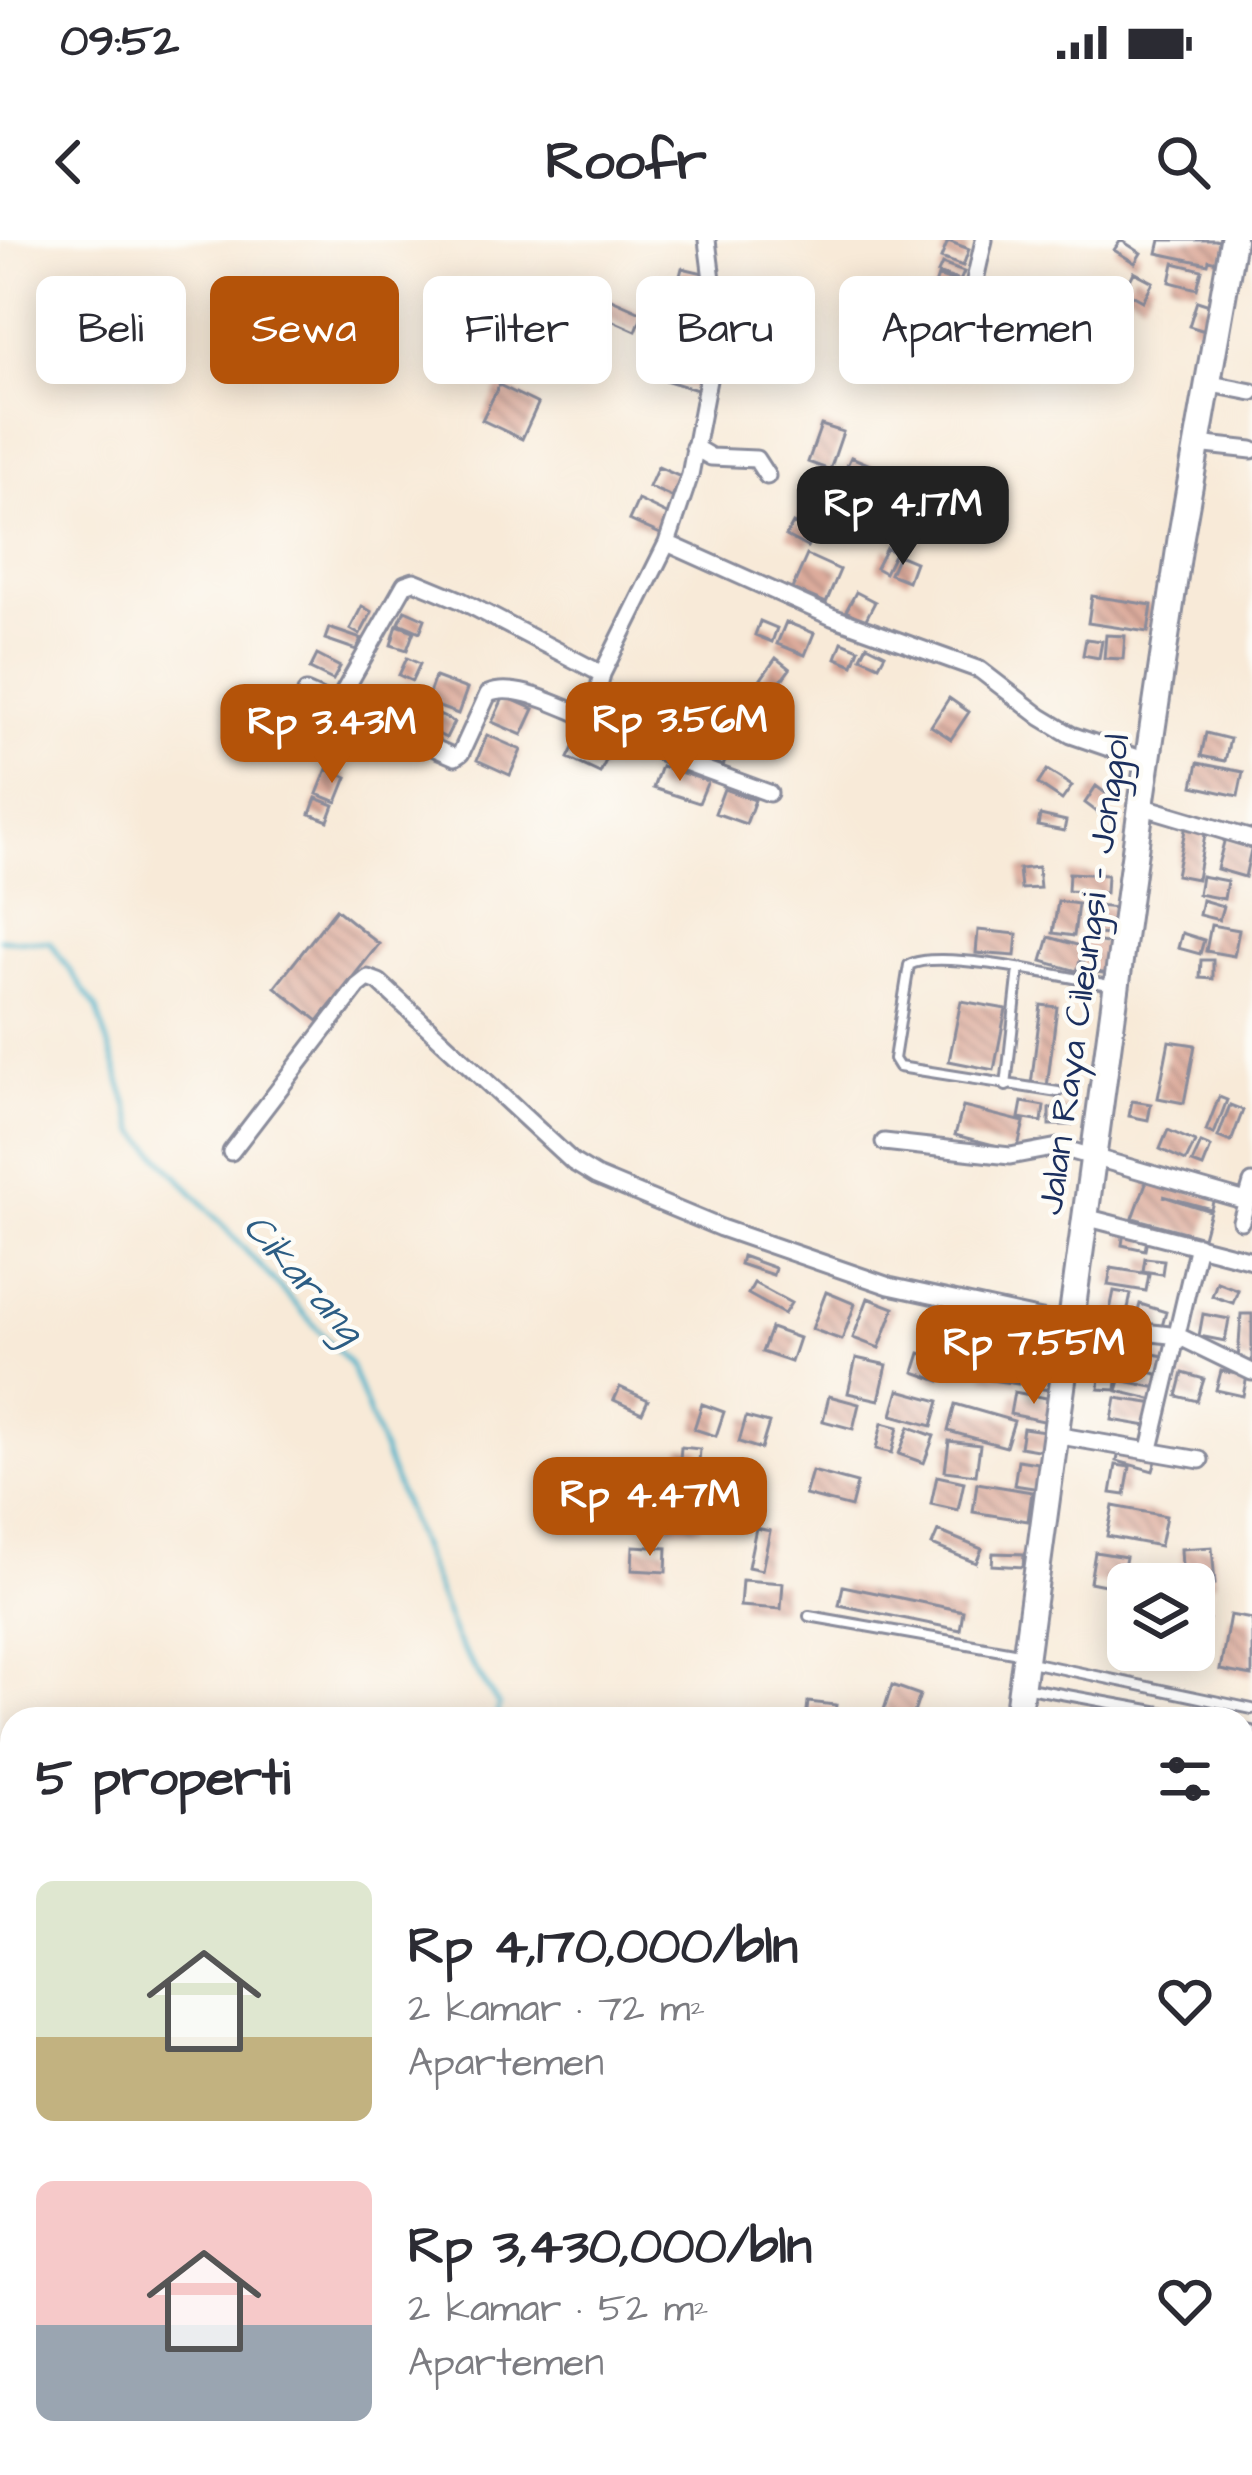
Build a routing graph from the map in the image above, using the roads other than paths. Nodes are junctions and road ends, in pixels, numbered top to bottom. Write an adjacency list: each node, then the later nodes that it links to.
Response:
1 (707, 240): 8 (street)
2 (984, 240): 4 (street)
3 (1233, 240): 5 (main road, Jalan Raya Cileungsi - Jonggol)
4 (976, 276)
5 (1206, 383): 6 (street); 7 (main road, Jalan Raya Cileungsi - Jonggol)
6 (1252, 392)
7 (1196, 444): 9 (street); 16 (main road, Jalan Raya Cileungsi - Jonggol)
8 (694, 447): 10 (street); 11 (street)
9 (1252, 450)
10 (767, 476)
11 (668, 542): 12 (street); 16 (street)
12 (602, 674): 14 (street); 15 (street)
13 (306, 692): 14 (street)
14 (337, 704): 15 (street)
15 (592, 719): 17 (street)
16 (1147, 761): 18 (main road, Jalan Raya Cileungsi - Jonggol)
17 (769, 793)
18 (1141, 806): 19 (street); 21 (main road, Jalan Raya Cileungsi - Jonggol)
19 (1252, 839)
20 (1019, 969): 21 (lane); 22 (lane); 22 (lane)
21 (1117, 986): 26 (main road, Jalan Raya Cileungsi - Jonggol)
22 (1006, 1086): 23 (lane)
23 (1058, 1092)
24 (884, 1142): 26 (street)
25 (231, 1152): 33 (street)
26 (1092, 1156): 28 (street); 29 (main road, Jalan Raya Cileungsi - Jonggol)
27 (1252, 1184): 28 (street)
28 (1246, 1201): 30 (street)
29 (1085, 1216): 31 (street); 33 (main road, Jalan Raya Cileungsi - Jonggol)
30 (1240, 1222)
31 (1198, 1245): 32 (street); 34 (street)
32 (1252, 1260)
33 (1070, 1323): 34 (street); 36 (main road, Jalan Raya Cileungsi - Jonggol)
34 (1178, 1336): 35 (street); 37 (street)
35 (1252, 1372)
36 (1055, 1435): 37 (street); 40 (main road, Jalan Raya Cileungsi - Jonggol)
37 (1150, 1449): 38 (street)
38 (1200, 1460)
39 (809, 1616): 40 (lane)
40 (1024, 1668): 41 (main road, Jalan Raya Cileungsi - Jonggol); 42 (lane); 43 (lane)
41 (1019, 1707)
42 (1155, 1707)
43 (1241, 1707)

